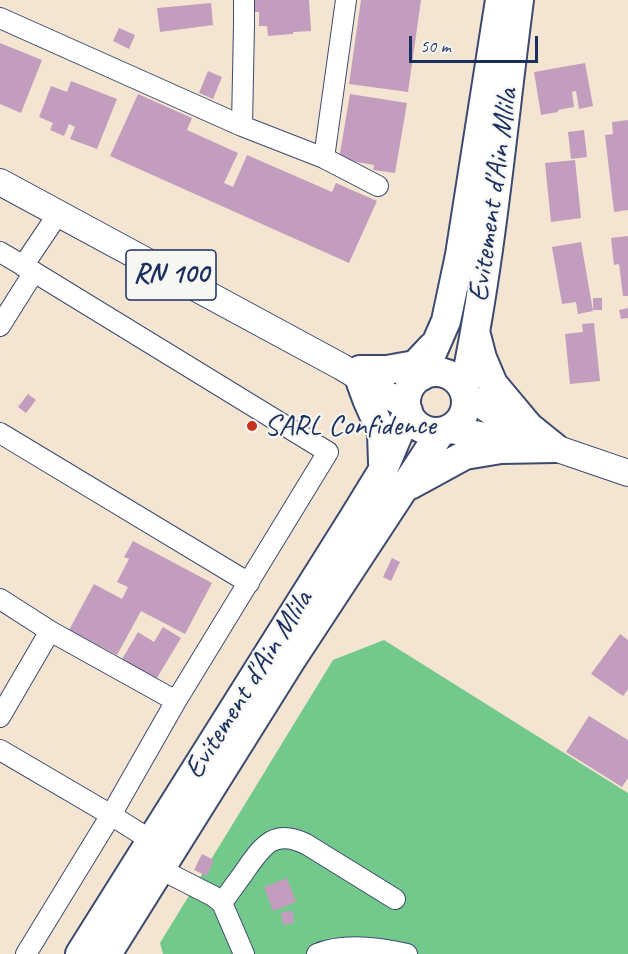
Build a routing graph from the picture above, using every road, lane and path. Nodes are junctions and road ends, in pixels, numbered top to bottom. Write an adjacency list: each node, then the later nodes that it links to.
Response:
1 (244, 0): 6 (street)
2 (346, 0): 7 (street)
3 (500, 0): 13 (highway, Evitement d'Ain Mlila)
4 (519, 0): 15 (highway, Evitement d'Ain Mlila)
5 (0, 18): 6 (street)
6 (242, 126): 7 (street)
7 (324, 158): 9 (street)
8 (0, 182): 10 (main road, RN 100)
9 (378, 186)
10 (58, 214): 12 (street); 16 (main road, RN 100)
11 (0, 252): 12 (street)
12 (28, 269): 14 (street); 25 (street)
13 (446, 321): 16 (highway); 17 (highway, Evitement d'Ain Mlila)
14 (0, 326)
15 (476, 332): 18 (highway, Evitement d'Ain Mlila); 22 (highway)
16 (354, 371): 17 (main road, RN 100); 19 (main road, RN 100); 24 (highway)
17 (419, 378): 18 (highway); 19 (highway)
18 (464, 391): 20 (highway); 22 (main road)
19 (407, 409): 20 (highway); 24 (highway, Evitement d'Ain Mlila)
20 (445, 431): 22 (main road); 24 (highway, Evitement d'Ain Mlila)
21 (0, 433): 25 (street)
22 (555, 448): 23 (main road); 24 (highway)
23 (628, 473)
24 (393, 479): 32 (highway, Evitement d'Ain Mlila); 33 (highway, Evitement d'Ain Mlila)
25 (249, 582): 28 (street)
26 (0, 599): 27 (street)
27 (50, 631): 28 (street); 29 (street)
28 (176, 701): 31 (street)
29 (0, 717)
30 (0, 750): 31 (street)
31 (111, 815): 32 (street); 36 (street)
32 (152, 841): 37 (highway, Evitement d'Ain Mlila)
33 (160, 869): 35 (street); 38 (highway, Evitement d'Ain Mlila)
34 (395, 899): 35 (street)
35 (222, 903): 39 (street)
36 (26, 954)
37 (80, 954)
38 (107, 954)
39 (244, 954)
40 (317, 954): 41 (street)
41 (407, 954)

